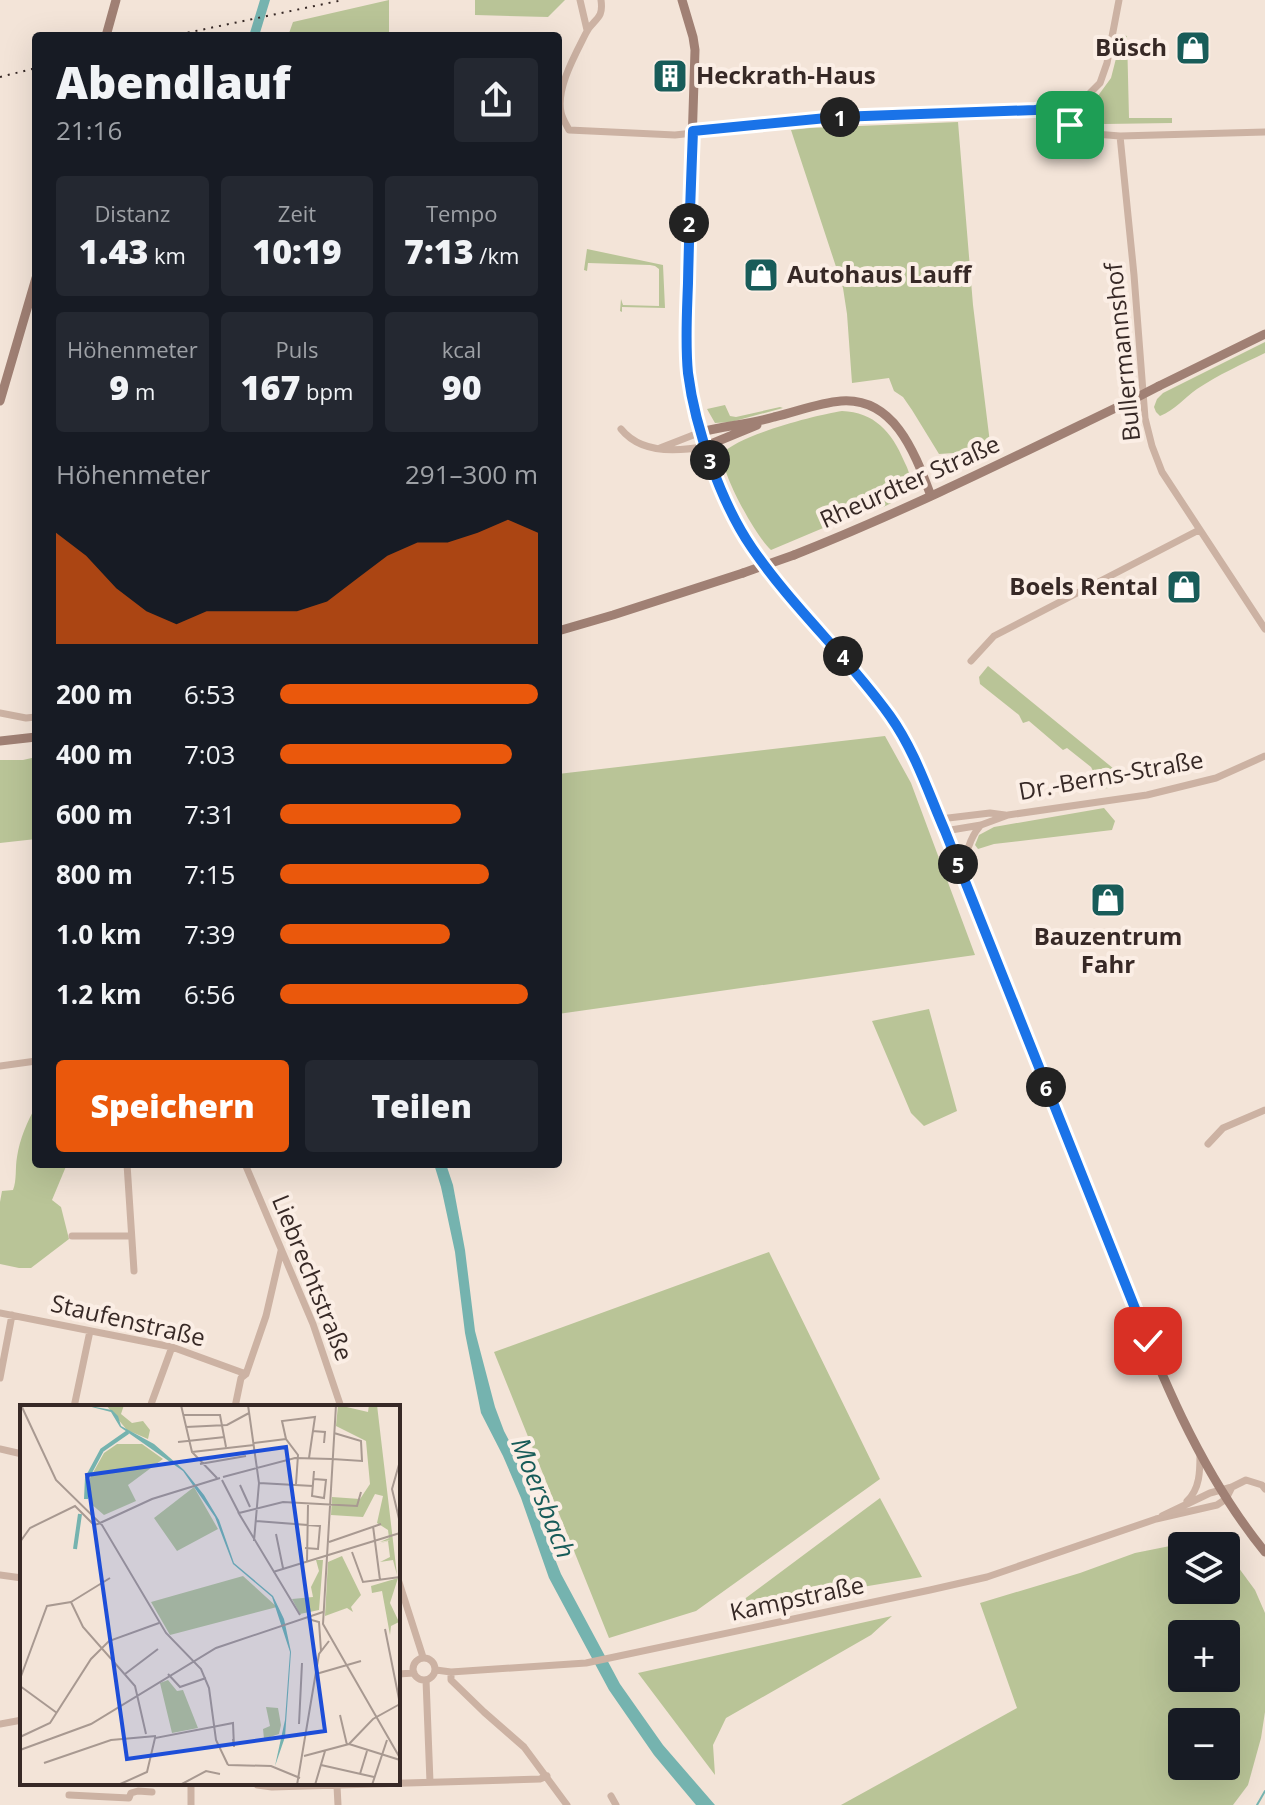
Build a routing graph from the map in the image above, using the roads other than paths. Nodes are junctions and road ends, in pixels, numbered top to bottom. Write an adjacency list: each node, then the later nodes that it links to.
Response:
1 (116, 0): 7 (main road)
2 (580, 0): 6 (street)
3 (601, 0): 6 (street)
4 (682, 0): 12 (main road)
5 (1119, 0): 9 (street)
6 (587, 30): 8 (street)
7 (107, 32)
8 (562, 86)
9 (1073, 104): 10 (street); 14 (street)
10 (1058, 107): 12 (street); 14 (street)
11 (562, 116): 12 (street)
12 (693, 131): 22 (main road)
13 (1265, 132): 15 (street)
14 (1095, 134): 15 (street)
15 (1120, 136): 26 (street, Bullermannshof)
16 (32, 290): 18 (main road)
17 (1265, 334): 25 (main road, Rheurdter Straße, bridge)
18 (6, 365): 19 (main road)
19 (0, 401)
20 (771, 418): 22 (main road); 23 (main road); 25 (main road)
21 (621, 429): 24 (street)
22 (701, 432): 23 (main road); 24 (street)
23 (706, 446): 24 (street); 36 (main road)
24 (658, 448)
25 (931, 496): 28 (main road, Rheurdter Straße, bridge)
26 (1199, 530): 27 (street, Bullermannshof); 29 (street)
27 (1265, 629)
28 (562, 630)
29 (971, 661)
30 (0, 713): 31 (street)
31 (32, 717)
32 (32, 737): 33 (main road)
33 (0, 741)
34 (1265, 756): 35 (street, Dr.-Berns-Straße)
35 (1008, 815): 36 (street, Dr.-Berns-Straße); 37 (street, Dr.-Berns-Straße)
36 (940, 819): 38 (main road)
37 (981, 825): 38 (street, Dr.-Berns-Straße); 39 (street)
38 (945, 831): 39 (main road)
39 (962, 876): 62 (main road)
40 (32, 1062): 41 (street)
41 (0, 1066)
42 (1265, 1110): 43 (street)
43 (1208, 1144)
44 (127, 1168): 47 (street)
45 (247, 1168): 48 (street, Liebrechtstraße)
46 (72, 1236): 47 (street)
47 (131, 1236): 49 (street)
48 (281, 1251): 54 (street); 59 (street, Liebrechtstraße)
49 (134, 1271)
50 (0, 1313): 51 (street, Staufenstraße)
51 (12, 1315): 52 (street, Staufenstraße); 55 (street)
52 (90, 1331): 53 (street, Staufenstraße); 56 (street)
53 (172, 1347): 54 (street, Staufenstraße); 57 (street)
54 (246, 1374): 58 (street)
55 (0, 1378)
56 (74, 1405)
57 (151, 1405)
58 (236, 1405)
59 (340, 1405)
60 (0, 1449): 61 (street)
61 (20, 1454)
62 (1200, 1454): 64 (main road); 65 (street, Kampstraße)
63 (1265, 1489): 64 (street)
64 (1223, 1494): 65 (street, Kampstraße); 66 (street, Kampstraße); 67 (main road)
65 (1176, 1508): 66 (street, Kampstraße)
66 (1156, 1519): 73 (street, Kampstraße)
67 (1265, 1552)
68 (0, 1575): 69 (street)
69 (20, 1578)
70 (400, 1585): 71 (street)
71 (423, 1657): 72 (street); 74 (street)
72 (436, 1670): 73 (street, Kampstraße); 76 (street)
73 (451, 1672): 79 (street)
74 (414, 1673): 75 (street); 76 (street)
75 (400, 1674)
76 (426, 1680): 80 (street)
77 (20, 1720): 78 (street)
78 (0, 1724)
79 (547, 1776): 80 (street); 90 (street)
80 (430, 1782): 81 (street)
81 (400, 1783)
82 (257, 1785): 84 (street)
83 (360, 1785): 84 (street)
84 (337, 1786): 89 (street)
85 (152, 1792): 88 (street)
86 (69, 1795): 88 (street)
87 (611, 1796): 91 (street)
88 (129, 1802)
89 (338, 1805)
90 (567, 1805)
91 (616, 1805)

